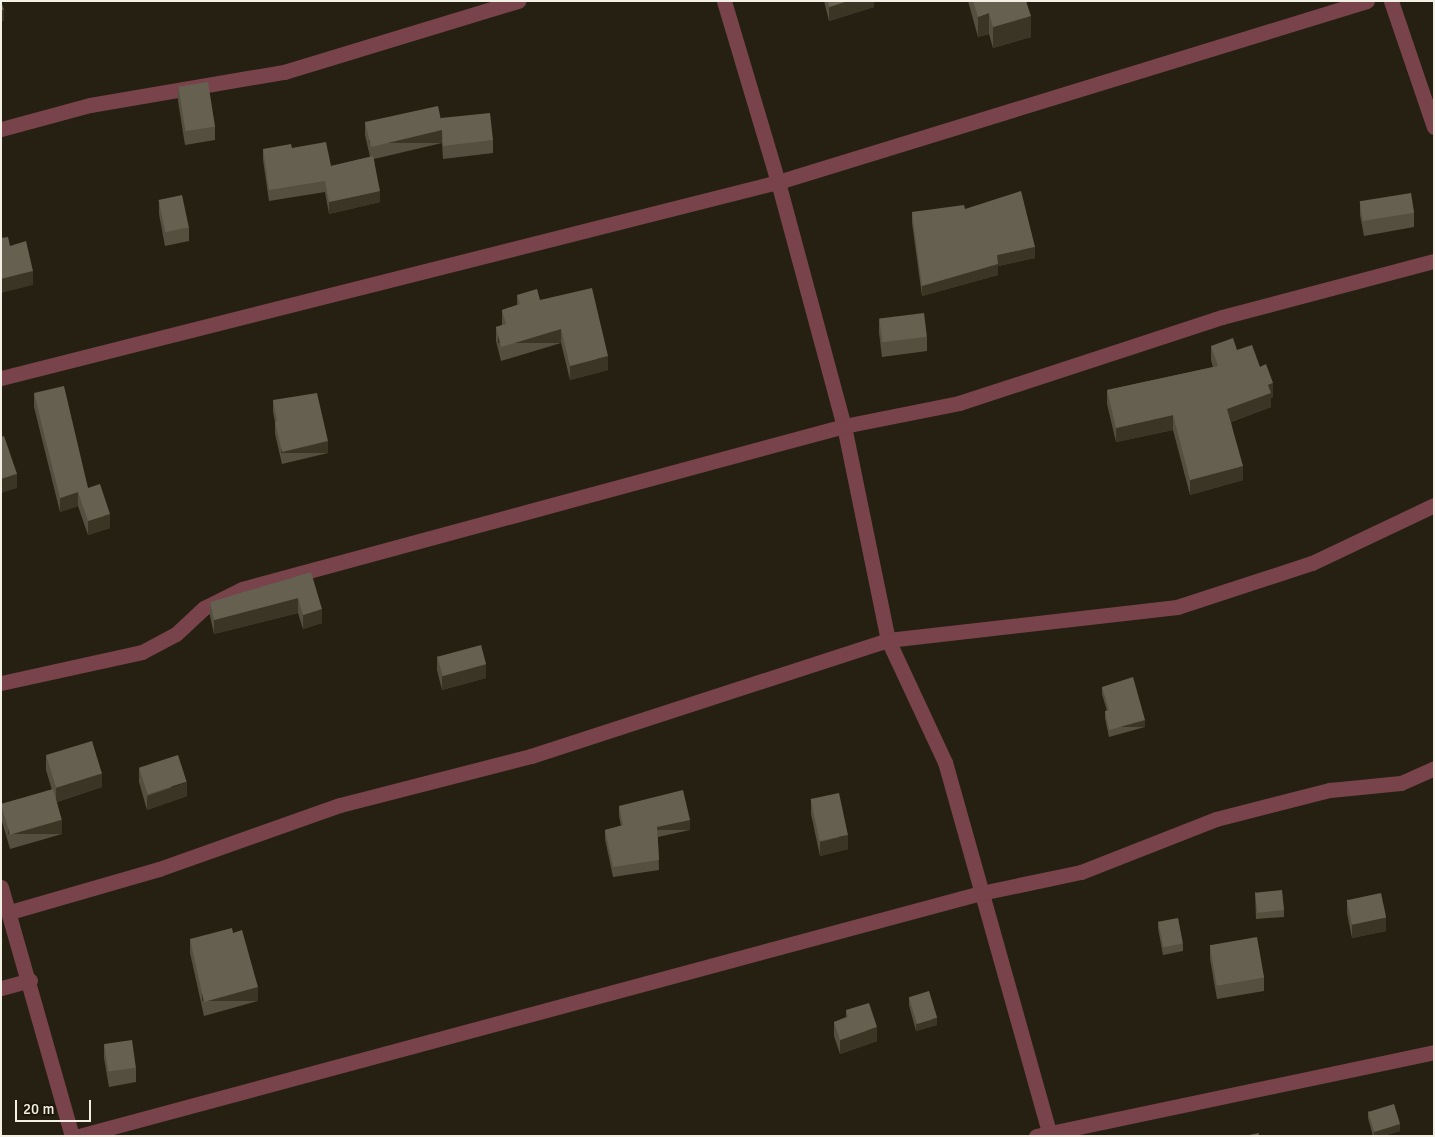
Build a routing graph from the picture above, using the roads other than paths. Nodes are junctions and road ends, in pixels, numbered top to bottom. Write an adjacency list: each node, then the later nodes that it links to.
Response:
1 (724, 1): 7 (street)
2 (1367, 1): 7 (street)
3 (1391, 1): 5 (street)
4 (511, 2): 6 (street)
5 (1434, 127)
6 (1, 129)
7 (778, 182): 9 (street); 10 (street)
8 (1434, 262): 10 (street)
9 (1, 378)
10 (844, 426): 12 (street); 13 (street)
11 (1434, 505): 12 (street)
12 (888, 640): 16 (street); 17 (street)
13 (1, 683)
14 (1434, 768): 16 (street)
15 (1, 887): 17 (street)
16 (981, 893): 21 (street); 23 (street)
17 (10, 912): 18 (street)
18 (30, 980): 19 (street); 22 (street)
19 (1, 988)
20 (1434, 1052): 21 (street)
21 (1045, 1134)
22 (72, 1136)
23 (79, 1136)

